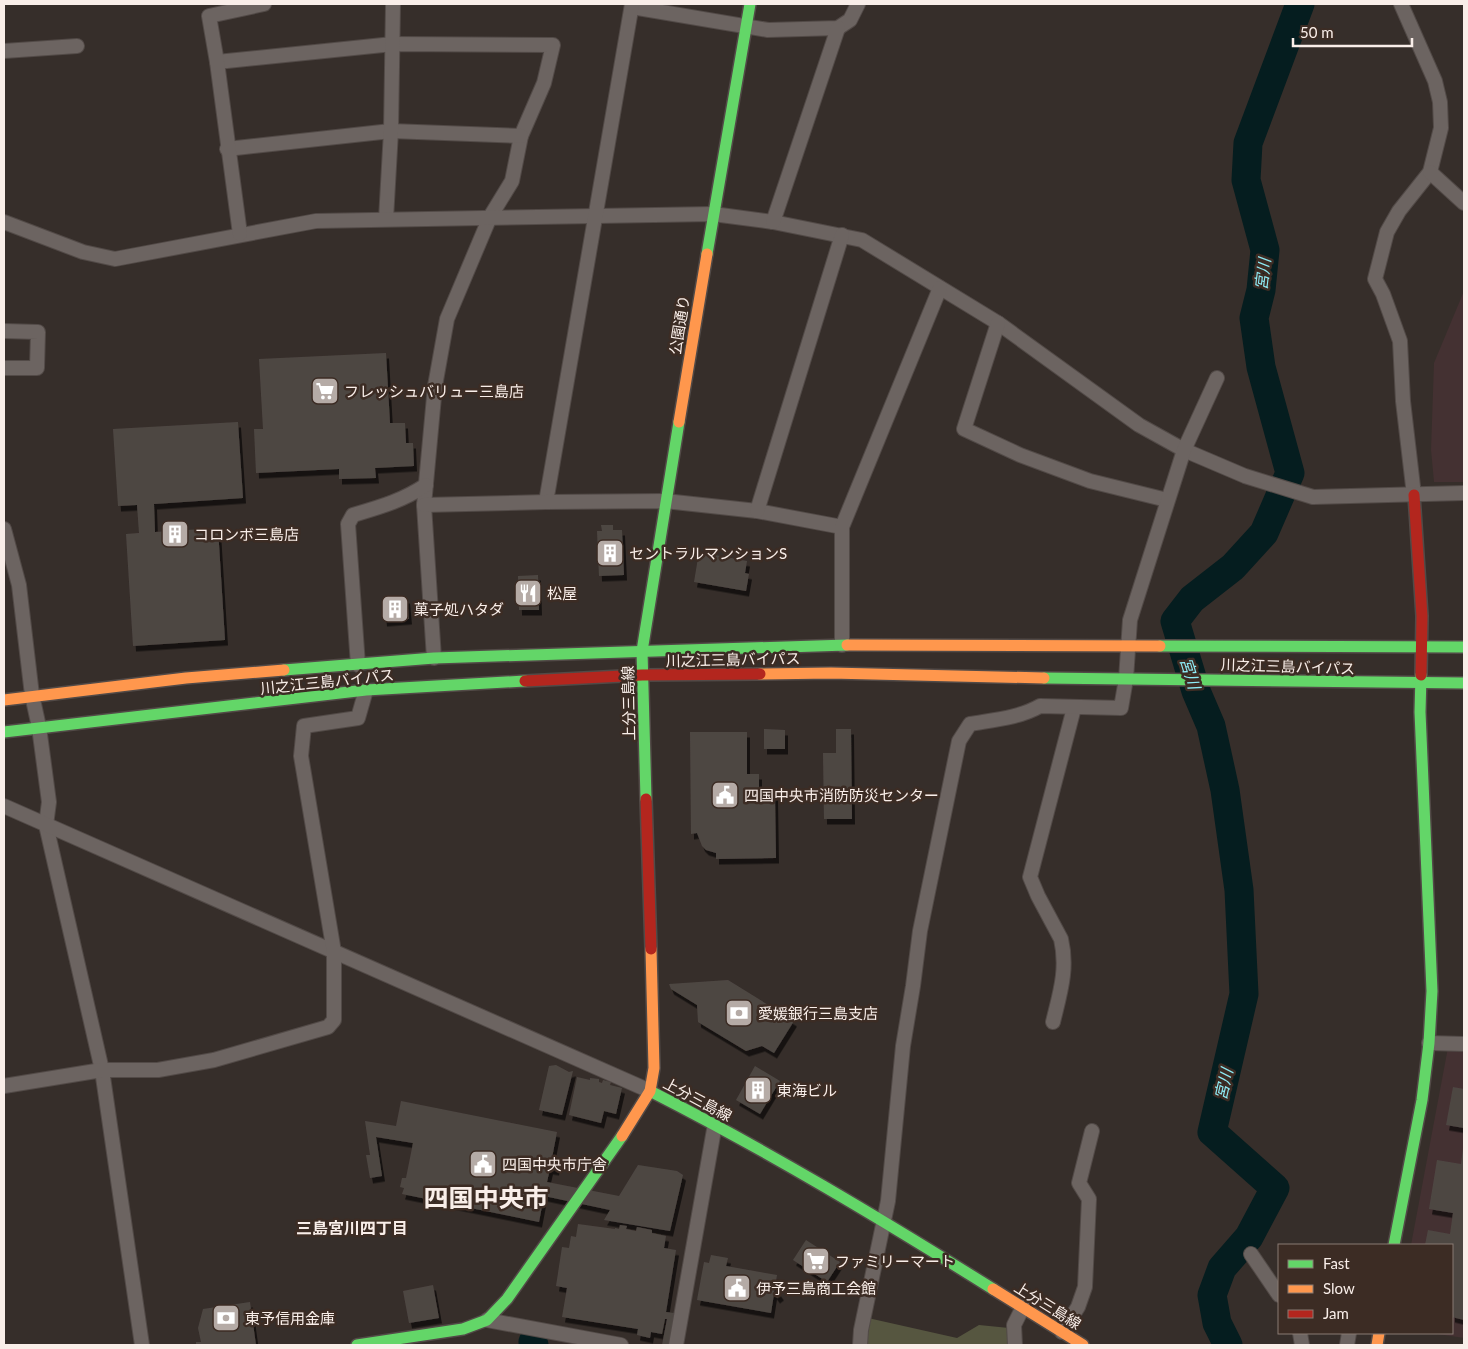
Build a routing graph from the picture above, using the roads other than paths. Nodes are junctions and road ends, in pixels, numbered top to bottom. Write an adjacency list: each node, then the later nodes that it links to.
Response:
1 (264, 4): 12 (street)
2 (393, 4): 9 (street)
3 (750, 4): 7 (main road, 公園通り)
4 (858, 4): 8 (street)
5 (1401, 4): 16 (street)
6 (632, 5): 7 (street); 19 (street)
7 (746, 26): 8 (street); 18 (main road, 公園通り)
8 (838, 28): 23 (street)
9 (393, 44): 12 (street); 13 (street); 14 (street)
10 (77, 46): 11 (street)
11 (4, 51)
12 (217, 62): 15 (street)
13 (391, 131): 14 (street); 15 (street); 21 (street)
14 (521, 136): 20 (street)
15 (228, 149): 24 (street)
16 (1430, 172): 17 (street); 34 (street)
17 (1464, 203)
18 (713, 214): 19 (street); 23 (street); 36 (main road, 公園通り)
19 (595, 216): 20 (street); 37 (street)
20 (490, 217): 21 (street); 32 (street)
21 (386, 219): 24 (street)
22 (4, 222): 24 (street)
23 (773, 222): 25 (street)
24 (240, 234)
25 (842, 235): 26 (street); 39 (street)
26 (940, 288): 27 (street); 40 (street)
27 (998, 323): 31 (street); 35 (street)
28 (4, 331): 29 (street)
29 (4, 368)
30 (1217, 378): 31 (street)
31 (1184, 450): 34 (street); 35 (street)
32 (426, 485): 38 (street); 48 (street)
33 (1464, 493): 34 (street)
34 (1414, 495): 44 (main road)
35 (1166, 500): 43 (street)
36 (665, 501): 37 (street); 39 (street); 46 (main road, 公園通り)
37 (546, 502): 38 (street)
38 (424, 506): 47 (street)
39 (757, 511): 40 (street)
40 (842, 527): 42 (street)
41 (4, 530): 54 (street)
42 (842, 645): 43 (main road, 川之江三島バイパス); 46 (main road, 川之江三島バイパス)
43 (1128, 646): 44 (main road, 川之江三島バイパス); 50 (street)
44 (1422, 647): 45 (main road, 川之江三島バイパス); 51 (main road)
45 (1464, 647)
46 (642, 651): 47 (main road, 川之江三島バイパス); 49 (main road, 上分三島線)
47 (434, 658): 48 (main road, 川之江三島バイパス)
48 (358, 665): 54 (main road, 川之江三島バイパス)
49 (642, 675): 50 (main road, 川之江三島バイパス); 53 (main road, 川之江三島バイパス); 67 (main road, 上分三島線)
50 (1126, 679): 51 (main road, 川之江三島バイパス); 56 (street)
51 (1419, 683): 52 (main road, 川之江三島バイパス); 63 (main road)
52 (1464, 683)
53 (366, 690): 57 (main road, 川之江三島バイパス); 61 (street)
54 (32, 695): 55 (main road, 川之江三島バイパス); 57 (street)
55 (4, 700)
56 (1074, 708): 62 (street); 70 (street)
57 (39, 727): 58 (main road, 川之江三島バイパス); 60 (street)
58 (4, 732)
59 (8, 811): 60 (street)
60 (46, 825): 61 (street); 65 (street)
61 (334, 952): 65 (street); 67 (street)
62 (1053, 1022)
63 (1429, 1043): 64 (street); 71 (main road)
64 (1464, 1044)
65 (102, 1070): 66 (street); 77 (street)
66 (4, 1086)
67 (650, 1090): 68 (main road, 上分三島線); 75 (main road)
68 (715, 1124): 70 (main road, 上分三島線); 80 (street)
69 (1092, 1131): 76 (street)
70 (885, 1222): 74 (main road, 上分三島線); 81 (street)
71 (1394, 1244)
72 (1251, 1254): 73 (street)
73 (1278, 1294)
74 (1023, 1307): 76 (main road, 上分三島線); 82 (street)
75 (487, 1320): 78 (main road); 79 (street)
76 (1062, 1332): 83 (main road, 上分三島線)
77 (142, 1345)
78 (357, 1345)
79 (622, 1345)
80 (676, 1345)
81 (860, 1345)
82 (1015, 1345)
83 (1083, 1345)

